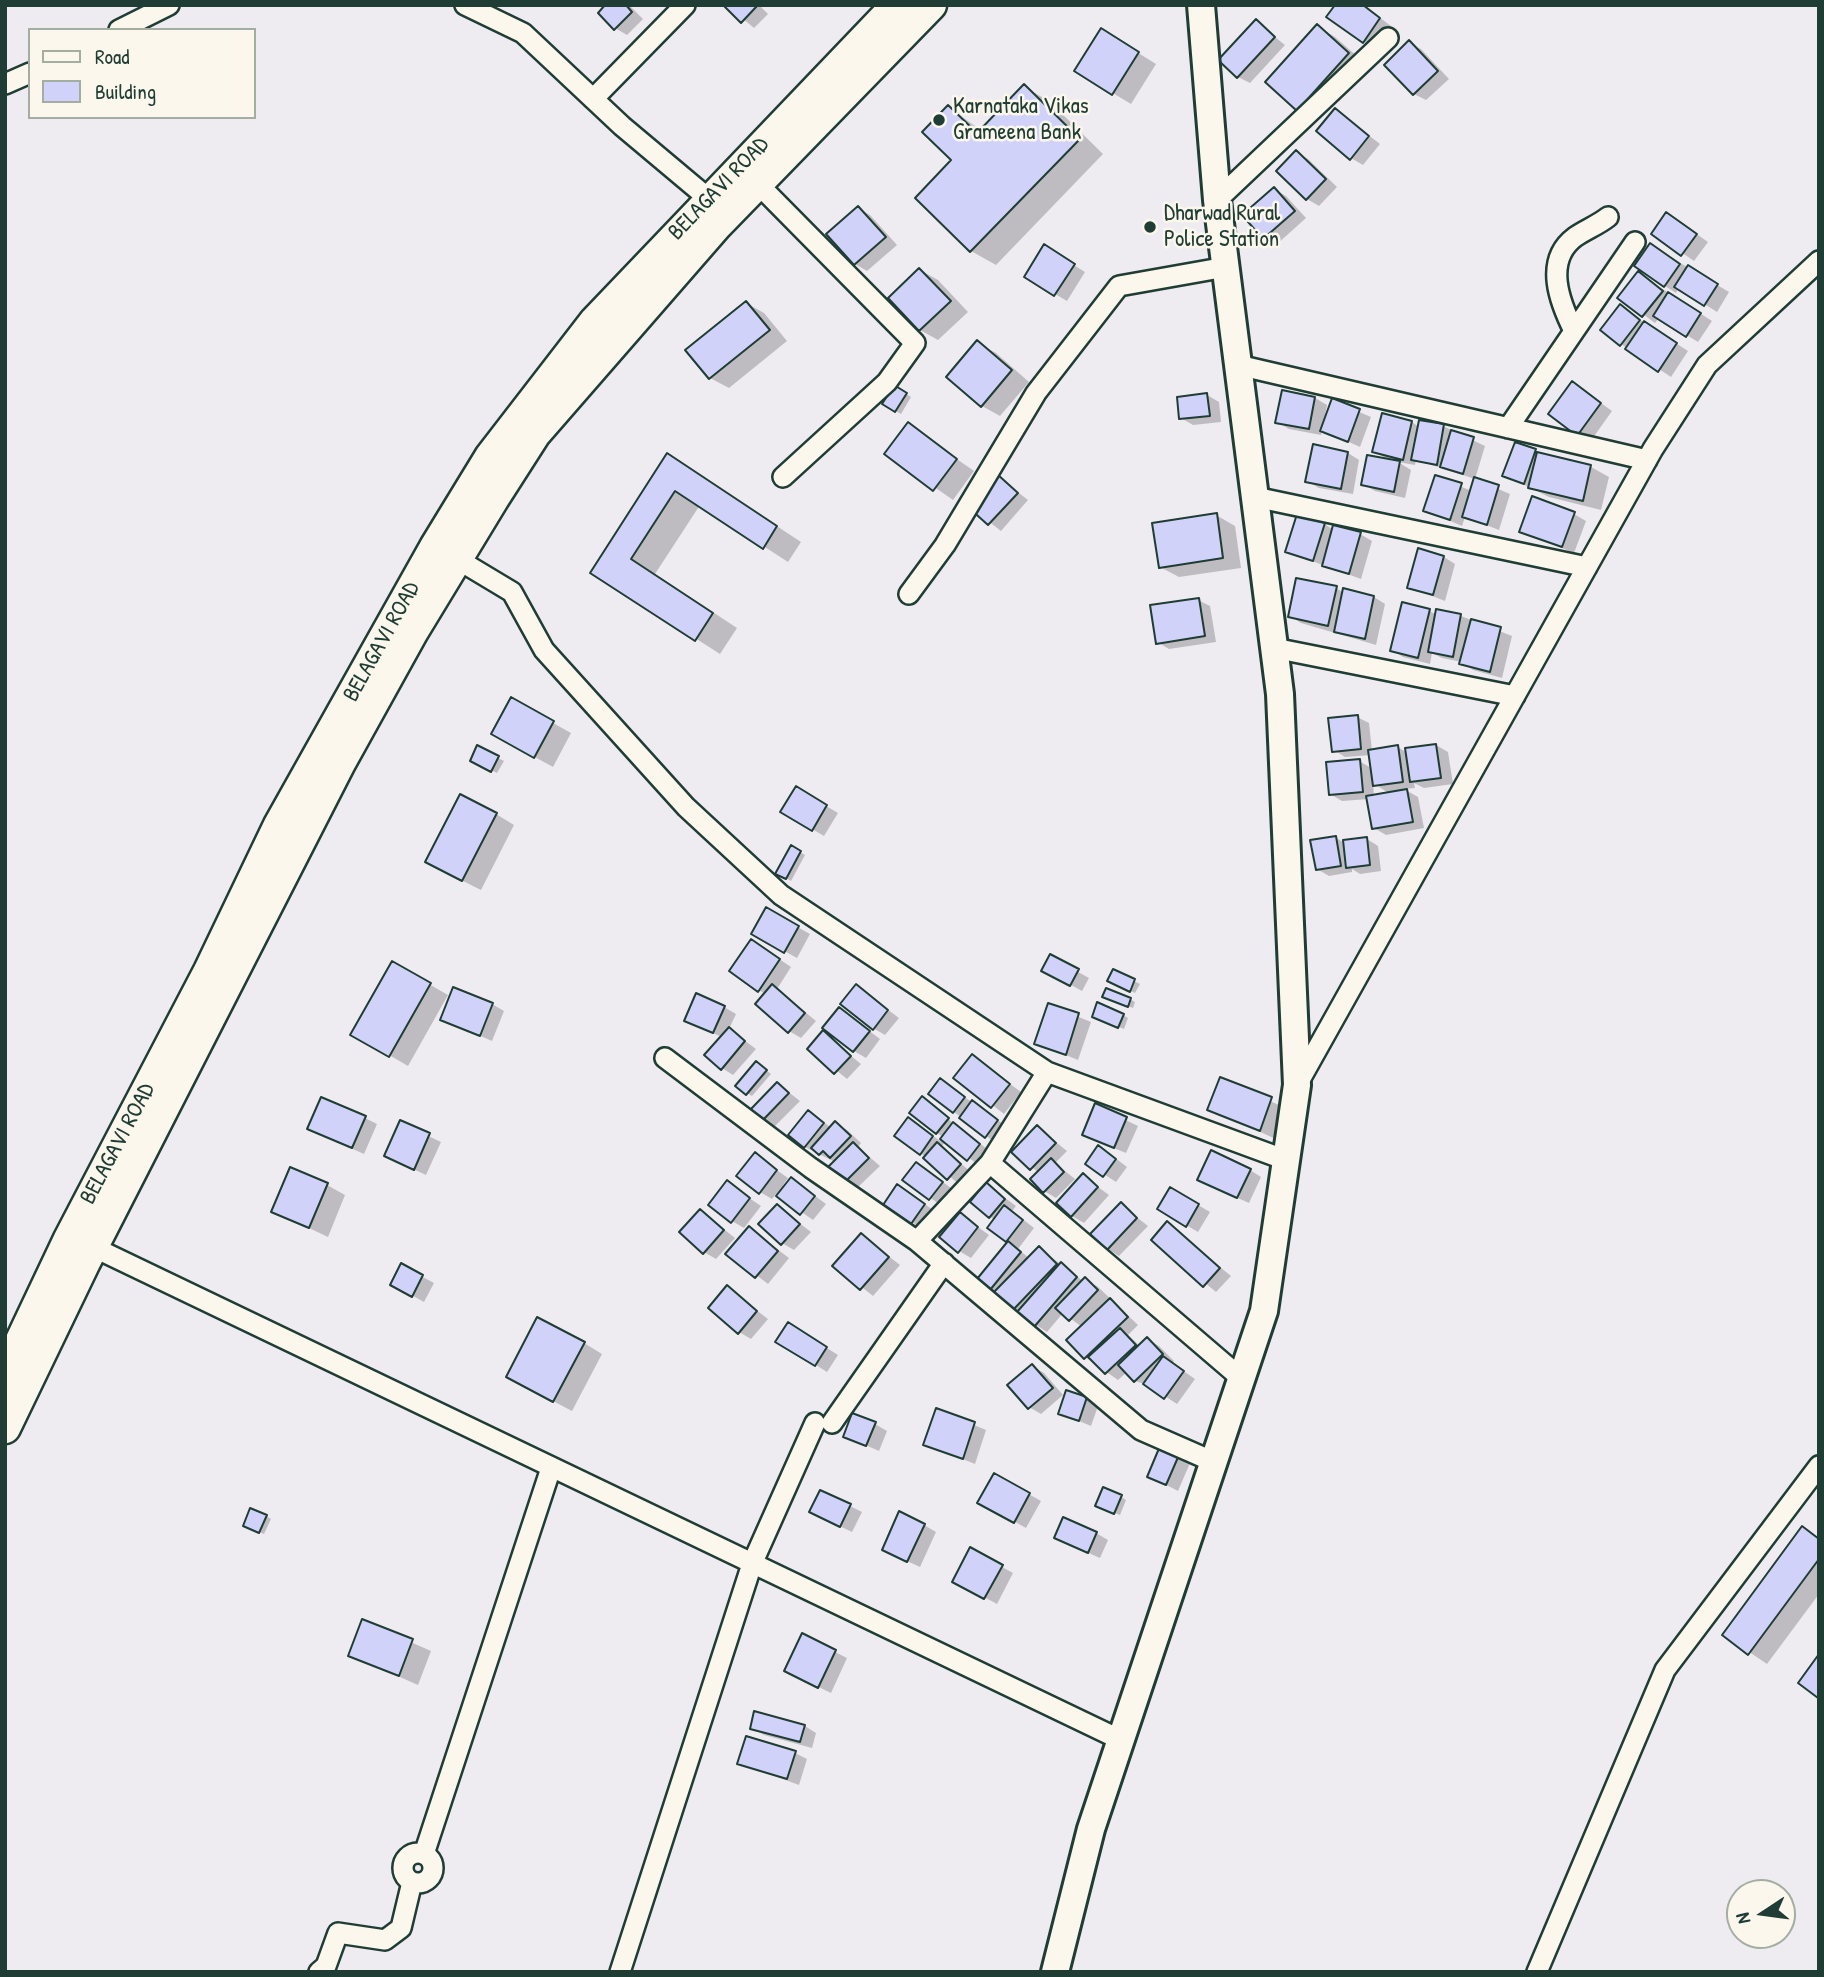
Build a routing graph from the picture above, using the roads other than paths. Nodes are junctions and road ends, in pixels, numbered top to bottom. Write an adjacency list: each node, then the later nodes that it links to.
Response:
1 (169, 5): 7 (street)
2 (465, 5): 11 (street)
3 (685, 5): 11 (street)
4 (897, 5): 13 (main road, BELAGAVI ROAD)
5 (931, 5): 12 (main road)
6 (1201, 5): 14 (main road)
7 (123, 28)
8 (1388, 38): 14 (street)
9 (28, 74): 10 (street)
10 (5, 84)
11 (593, 99): 13 (street)
12 (757, 183): 23 (street); 25 (main road)
13 (709, 199): 38 (main road, BELAGAVI ROAD)
14 (1217, 200): 18 (main road)
15 (1608, 217): 19 (street)
16 (1635, 242): 19 (street)
17 (1819, 261): 22 (street)
18 (1226, 267): 20 (main road); 27 (street)
19 (1574, 331): 21 (street)
20 (1238, 365): 21 (street); 24 (main road)
21 (1508, 428): 22 (street)
22 (1647, 460): 26 (street)
23 (783, 477)
24 (1255, 497): 26 (street); 28 (main road)
25 (457, 559): 31 (street); 36 (main road)
26 (1587, 567): 29 (street)
27 (909, 594)
28 (1274, 648): 29 (street); 32 (main road)
29 (1515, 696): 32 (street)
30 (665, 1058): 35 (street)
31 (1047, 1072): 33 (street); 34 (street)
32 (1297, 1084): 33 (main road)
33 (1286, 1160): 39 (main road)
34 (990, 1163): 35 (street); 39 (street)
35 (917, 1241): 37 (street)
36 (93, 1247): 40 (main road); 43 (street)
37 (944, 1263): 41 (street); 44 (street)
38 (5, 1374)
39 (1242, 1379): 41 (main road)
40 (5, 1428)
41 (1214, 1462): 45 (main road)
42 (1819, 1466): 49 (street)
43 (551, 1468): 44 (street); 46 (street)
44 (752, 1564): 45 (street); 47 (street)
45 (1121, 1740): 48 (main road)
46 (319, 1972)
47 (620, 1972)
48 (1055, 1972)
49 (1537, 1972)

